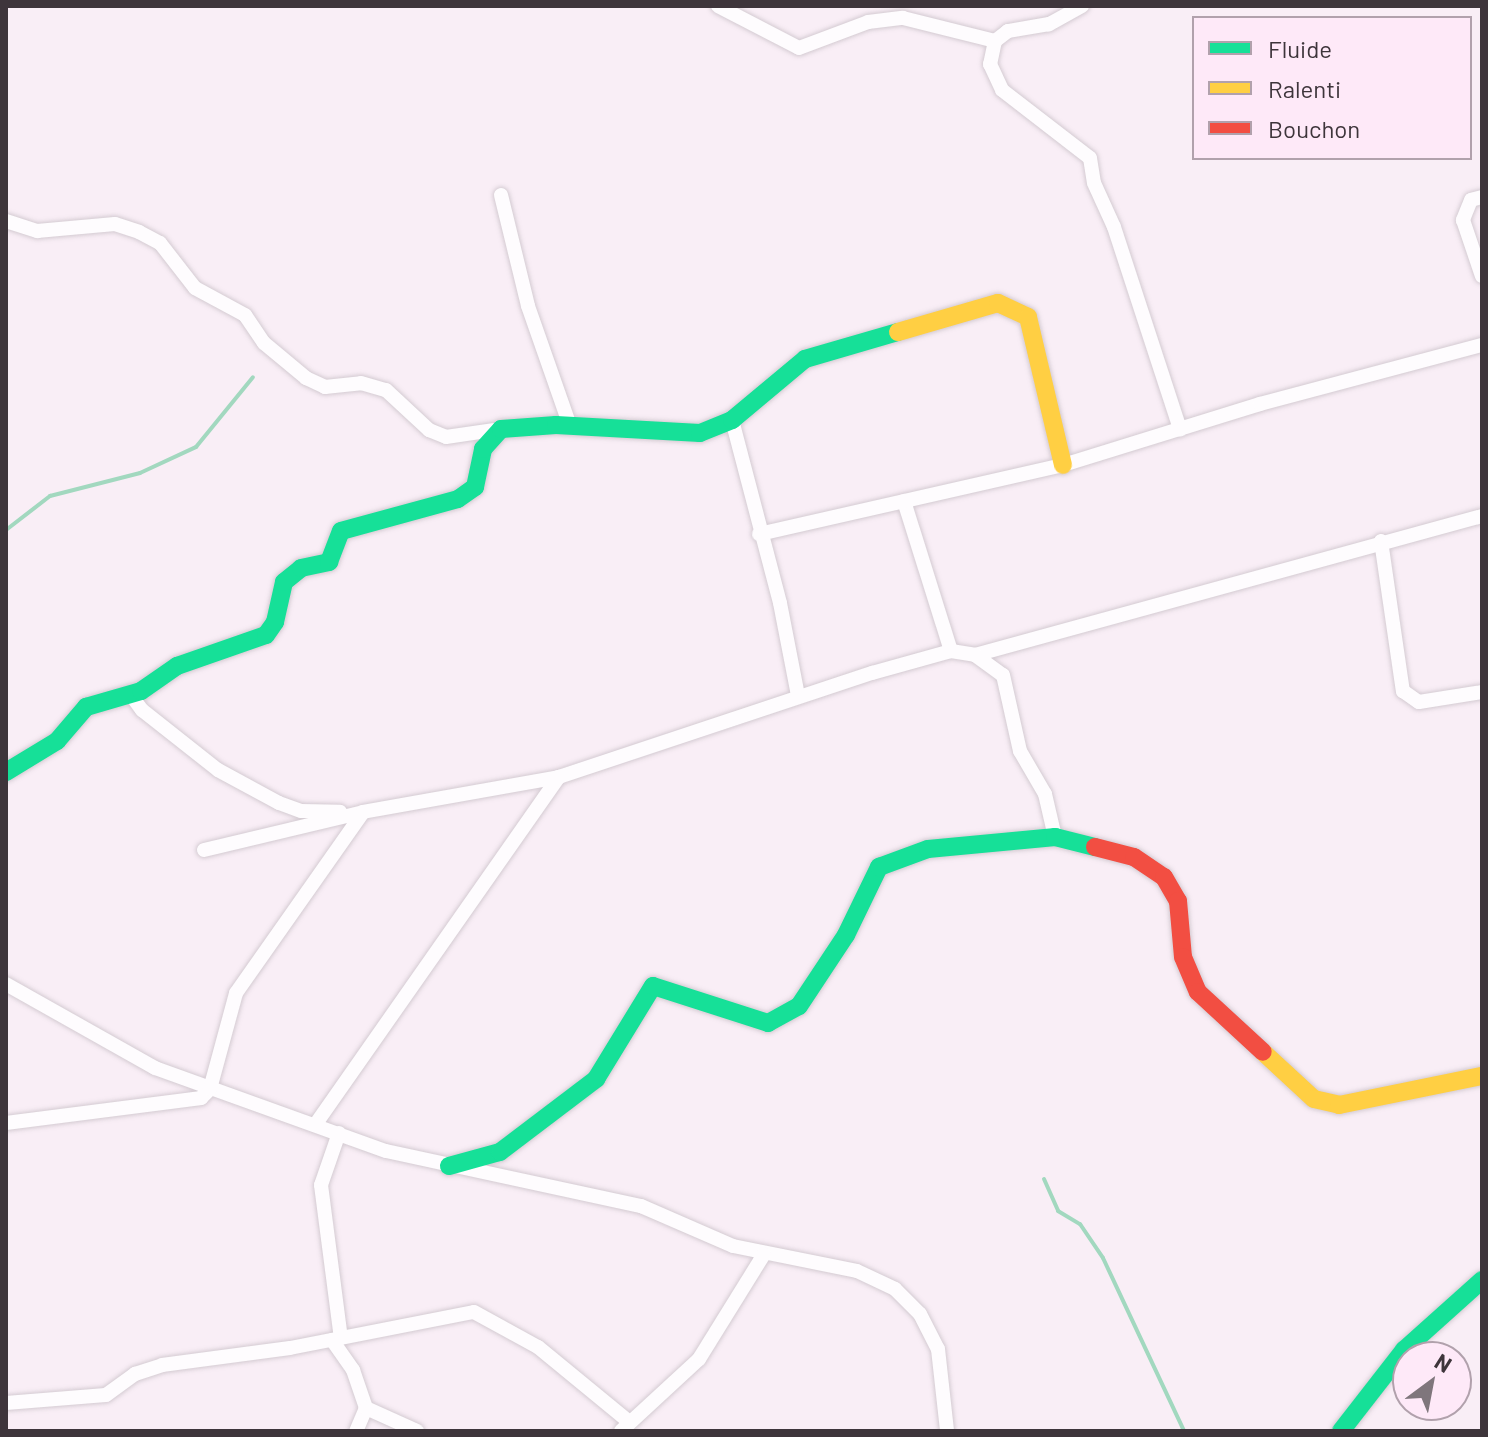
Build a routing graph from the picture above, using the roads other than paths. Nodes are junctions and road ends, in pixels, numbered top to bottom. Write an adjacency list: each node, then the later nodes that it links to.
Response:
1 (718, 6): 3 (street)
2 (1082, 6): 3 (street)
3 (995, 41): 12 (street)
4 (501, 195): 10 (street)
5 (1482, 197): 7 (street)
6 (6, 221): 11 (street)
7 (1482, 276)
8 (1482, 345): 12 (street)
9 (732, 420): 10 (street); 13 (street); 16 (street)
10 (570, 426): 11 (street)
11 (501, 429): 21 (street)
12 (1180, 429): 13 (street)
13 (1063, 465): 14 (street)
14 (904, 501): 16 (street); 18 (street)
15 (1482, 516): 17 (street)
16 (759, 534): 22 (street)
17 (1381, 541): 19 (street); 20 (street)
18 (951, 651): 19 (street); 22 (street)
19 (975, 655): 26 (street)
20 (1482, 692)
21 (131, 695): 23 (street); 25 (street)
22 (798, 696): 24 (street)
23 (6, 772)
24 (559, 777): 25 (street); 32 (street)
25 (363, 812): 27 (street); 30 (street)
26 (1055, 837): 29 (street); 34 (street)
27 (204, 850)
28 (6, 984): 30 (street)
29 (1482, 1076)
30 (210, 1089): 31 (street); 32 (street)
31 (6, 1123)
32 (315, 1125): 33 (street)
33 (339, 1133): 34 (street); 37 (street)
34 (449, 1166): 35 (street)
35 (764, 1254): 40 (street); 43 (street)
36 (1482, 1280): 44 (street)
37 (336, 1339): 38 (street); 39 (street); 40 (street)
38 (6, 1403)
39 (366, 1408): 41 (street); 42 (street)
40 (624, 1426)
41 (356, 1431)
42 (417, 1431)
43 (947, 1431)
44 (1341, 1431)

